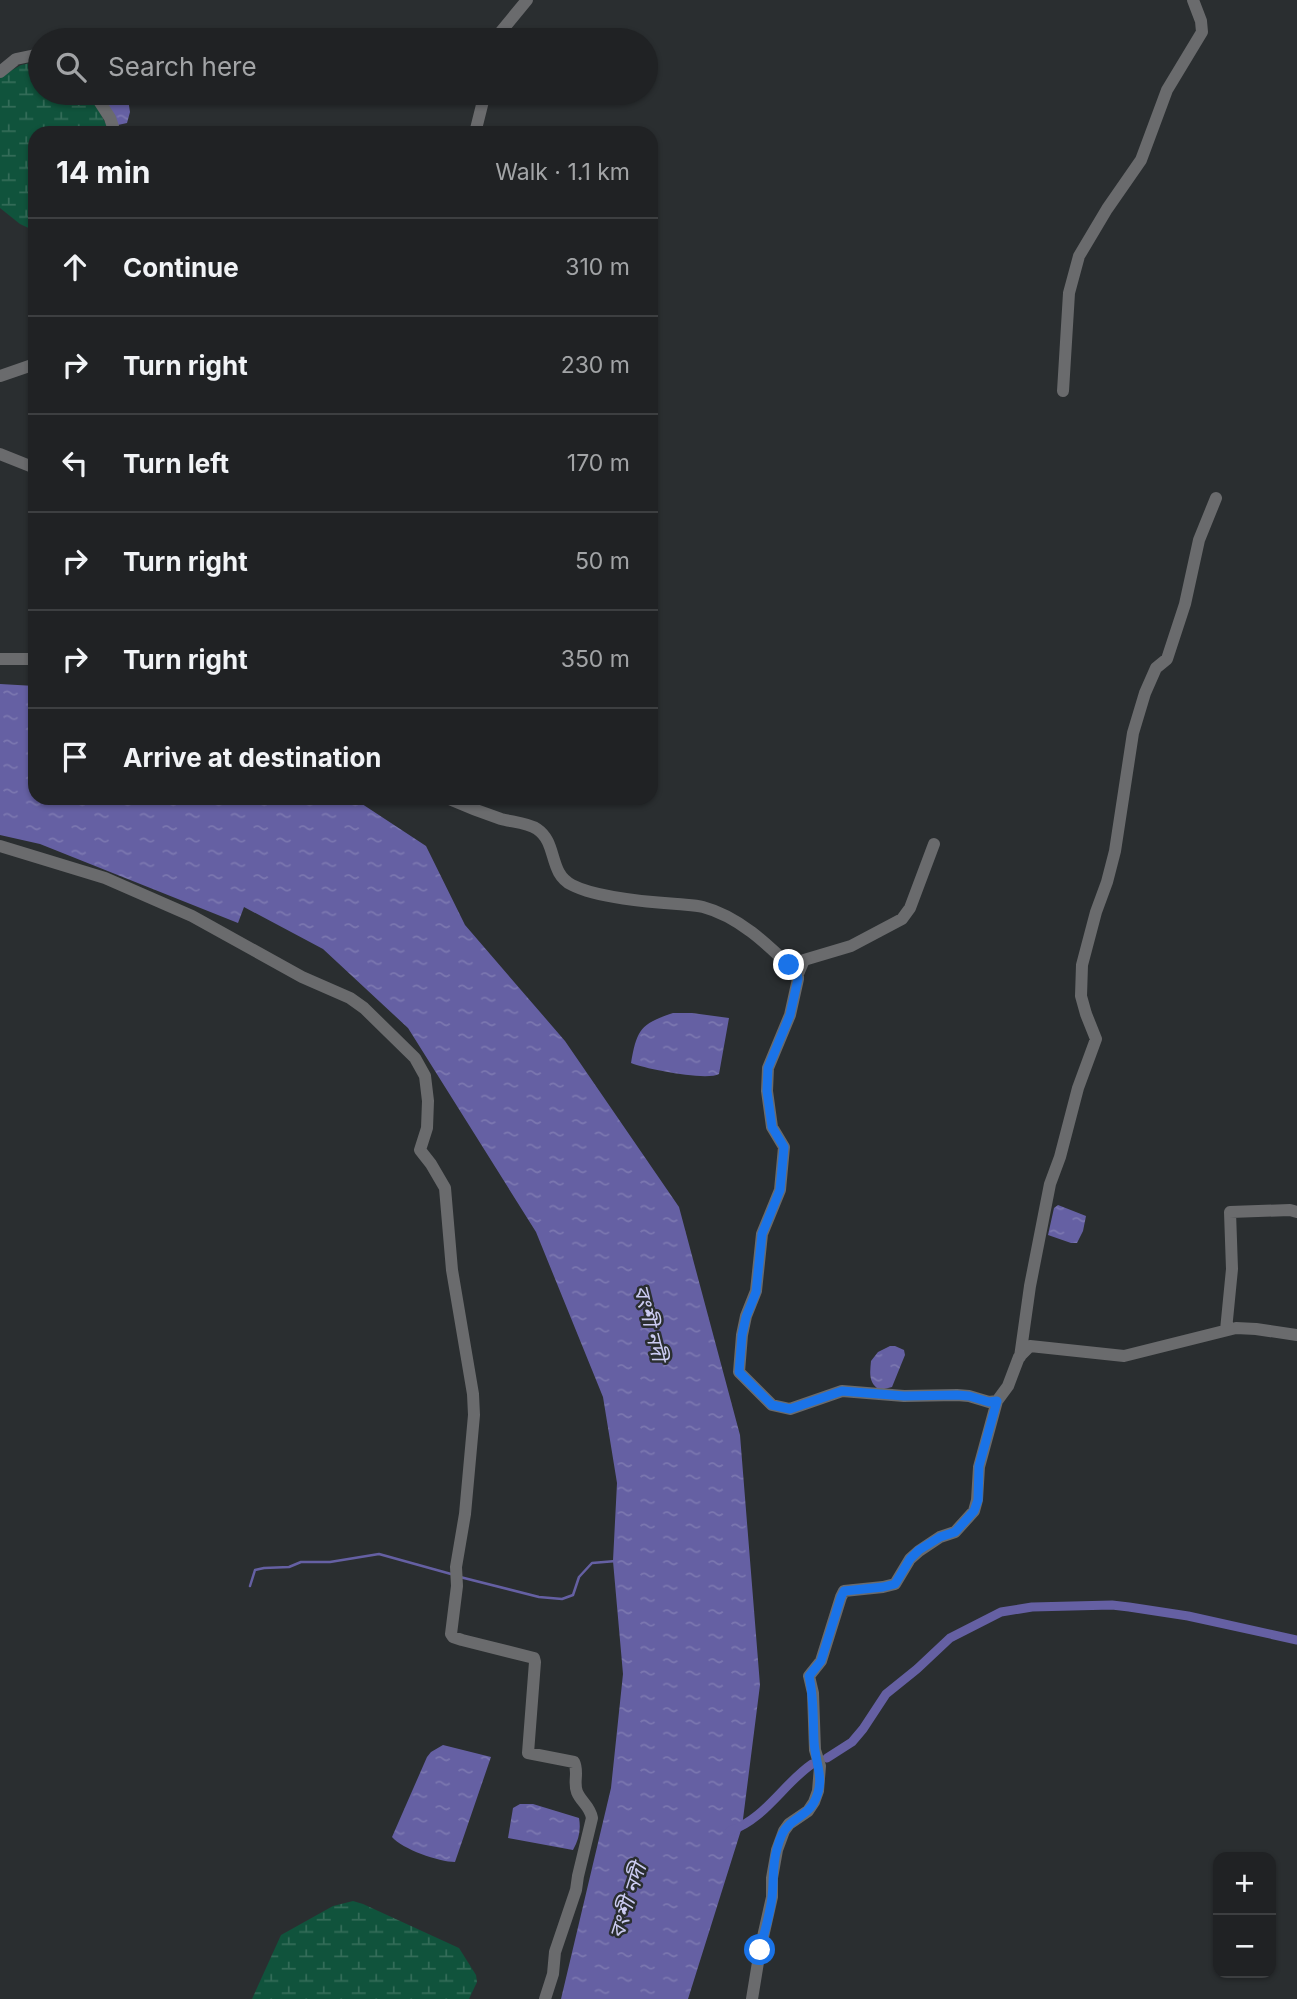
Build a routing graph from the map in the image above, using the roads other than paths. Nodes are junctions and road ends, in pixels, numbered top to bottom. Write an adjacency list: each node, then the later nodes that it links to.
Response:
1 (527, 0): 3 (street)
2 (1193, 0): 12 (street)
3 (504, 28)
4 (28, 56): 5 (street)
5 (0, 72)
6 (102, 105): 8 (street)
7 (482, 105): 9 (street)
8 (113, 126)
9 (477, 126)
10 (28, 366): 11 (street)
11 (0, 376)
12 (1063, 391)
13 (0, 454): 14 (street)
14 (28, 465)
15 (1216, 498): 25 (street)
16 (0, 659): 17 (street)
17 (28, 659)
18 (464, 805): 21 (street)
19 (934, 844): 21 (street)
20 (0, 846): 27 (street)
21 (797, 974): 26 (street)
22 (1297, 1212): 23 (street)
23 (1226, 1330): 24 (street); 25 (street)
24 (1297, 1335)
25 (1019, 1357): 26 (street)
26 (997, 1401): 28 (street)
27 (545, 1999)
28 (752, 1999)

